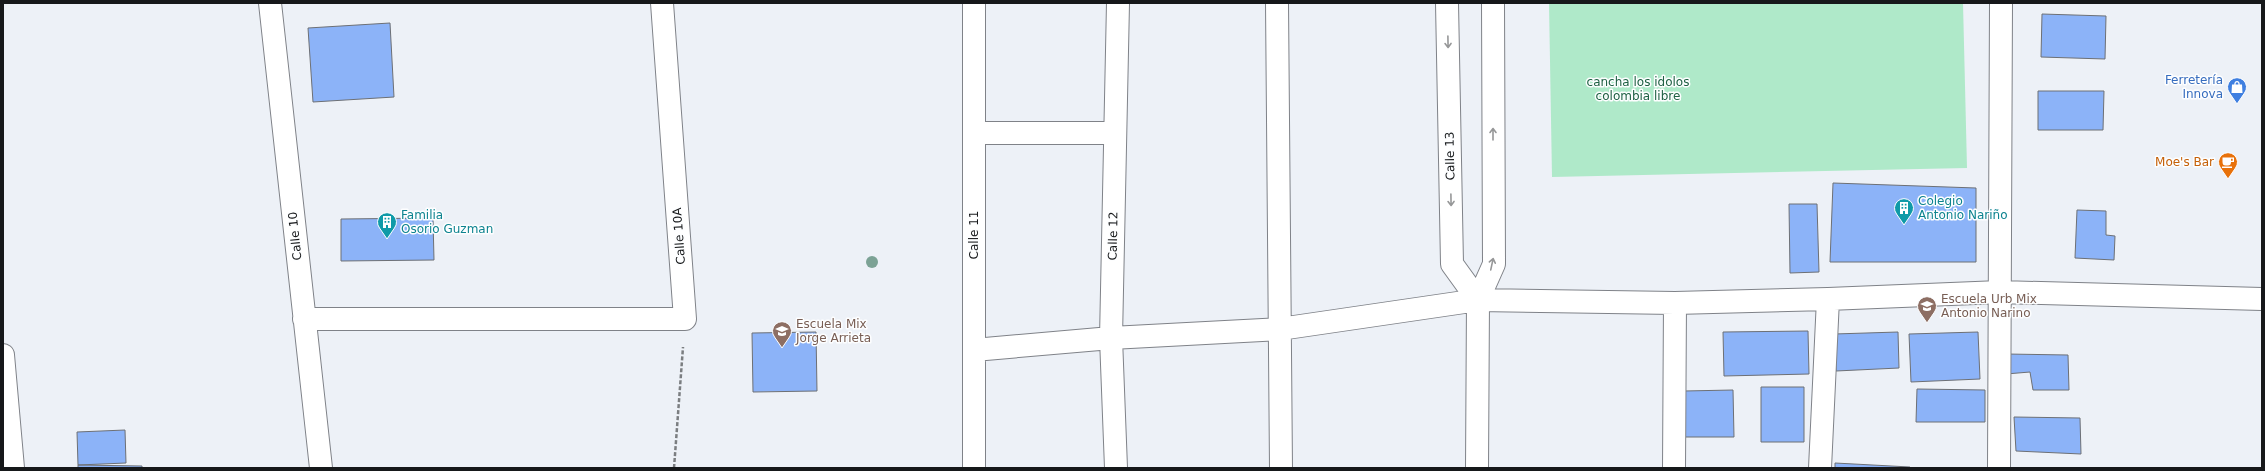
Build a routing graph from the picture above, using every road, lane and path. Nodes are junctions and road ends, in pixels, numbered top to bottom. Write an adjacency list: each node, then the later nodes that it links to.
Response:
1 (270, 3): 16 (street, Calle 10)
2 (662, 3): 17 (street, Calle 10A)
3 (974, 3): 9 (street, Calle 11)
4 (1118, 3): 10 (street, Calle 12)
5 (1277, 3): 18 (street)
6 (1447, 3): 14 (street, Calle 13, one-way to 14)
7 (1493, 3): 14 (street, one-way to 7)
8 (2001, 3): 11 (street)
9 (974, 133): 10 (street); 20 (street, Calle 11)
10 (1115, 133): 19 (street, Calle 12)
11 (2000, 292): 12 (street); 13 (street); 31 (street)
12 (2262, 298)
13 (1828, 299): 15 (street); 30 (street)
14 (1478, 300): 15 (street); 18 (street); 28 (street)
15 (1675, 303): 29 (street)
16 (304, 318): 17 (street); 23 (street, Calle 10)
17 (685, 318): 24 (path)
18 (1280, 329): 19 (street); 27 (street)
19 (1111, 338): 20 (street); 26 (street, Calle 12)
20 (974, 350): 25 (street, Calle 11)
21 (3, 355): 22 (street)
22 (13, 468)
23 (321, 468)
24 (674, 468)
25 (974, 468)
26 (1116, 468)
27 (1281, 468)
28 (1477, 468)
29 (1674, 468)
30 (1820, 468)
31 (1999, 468)

